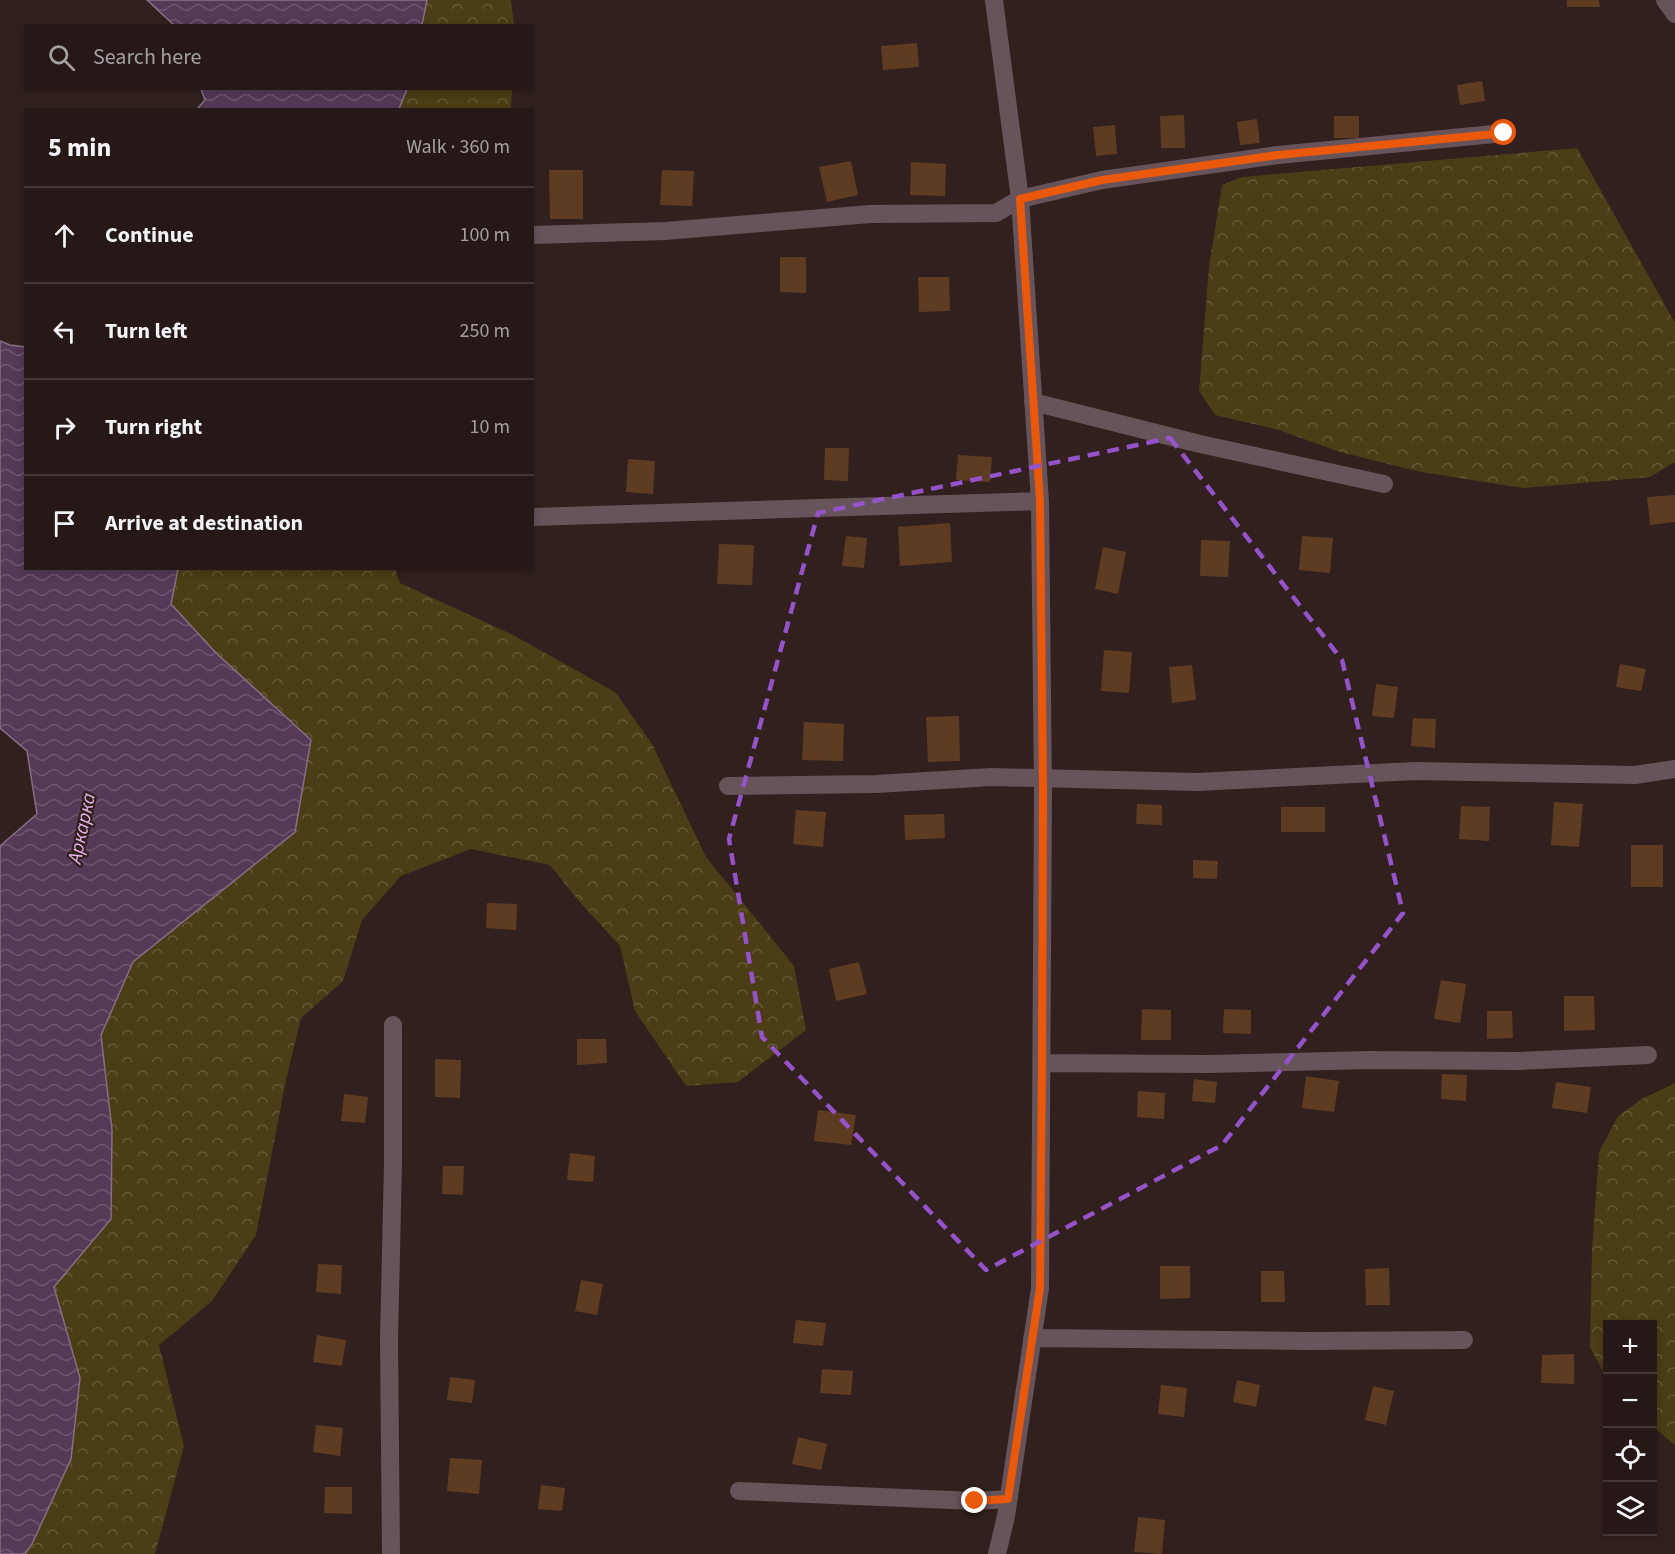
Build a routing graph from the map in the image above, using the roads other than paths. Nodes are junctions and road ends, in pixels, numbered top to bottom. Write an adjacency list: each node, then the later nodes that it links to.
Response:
1 (994, 0): 5 (street)
2 (1665, 0): 3 (street)
3 (1675, 14)
4 (1504, 133): 5 (street)
5 (1020, 199): 6 (street); 7 (street)
6 (534, 235)
7 (1033, 402): 8 (street); 9 (street)
8 (1384, 484)
9 (1040, 501): 10 (street); 12 (street)
10 (534, 517)
11 (1675, 769): 12 (street)
12 (1043, 777): 13 (street); 16 (street)
13 (728, 786)
14 (393, 1025): 21 (street)
15 (1648, 1055): 16 (street)
16 (1042, 1063): 17 (street)
17 (1032, 1338): 18 (street); 20 (street)
18 (1464, 1340)
19 (739, 1491): 20 (street)
20 (1008, 1499): 22 (street)
21 (391, 1554)
22 (997, 1554)

